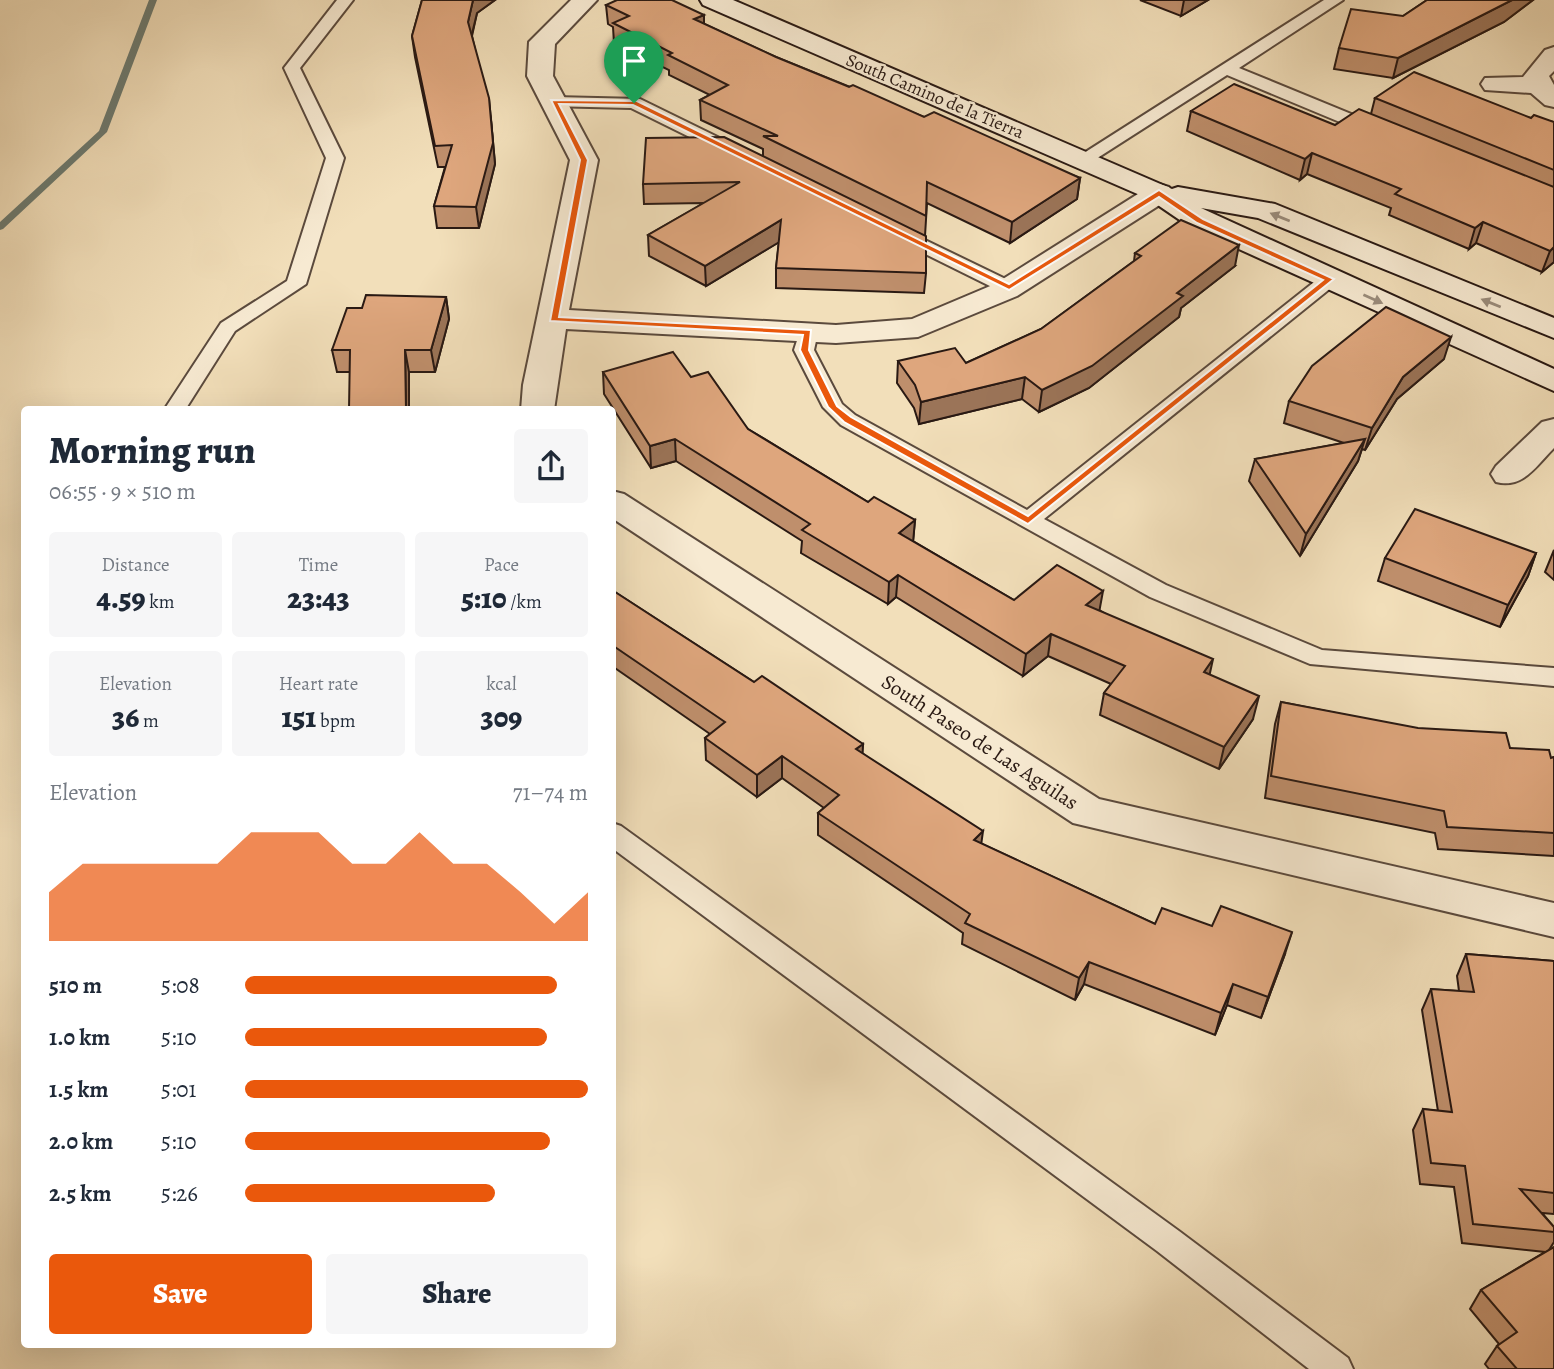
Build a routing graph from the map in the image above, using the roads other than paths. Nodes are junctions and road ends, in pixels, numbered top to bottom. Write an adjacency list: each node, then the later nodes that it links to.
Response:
1 (345, 0): 21 (lane)
2 (585, 0): 9 (street)
3 (712, 0): 12 (street, South Camino de la Tierra)
4 (1335, 0): 6 (lane)
5 (1554, 55): 8 (street)
6 (1226, 69): 10 (lane); 12 (lane)
7 (1494, 84): 8 (street)
8 (1543, 88)
9 (554, 102): 11 (lane); 17 (street)
10 (1390, 136)
11 (750, 160)
12 (1082, 160): 13 (street, South Camino de la Tierra)
13 (1159, 193): 15 (street, South Camino de la Tierra); 16 (street); 18 (street, South Camino de la Tierra, one-way to 13)
14 (886, 227): 16 (lane)
15 (1330, 279): 20 (street, South Camino de la Tierra, one-way to 20); 26 (lane)
16 (1009, 288): 19 (street)
17 (554, 319): 19 (street); 22 (street)
18 (1554, 329)
19 (808, 332): 26 (lane)
20 (1554, 381)
21 (177, 406)
22 (537, 406)
23 (1554, 429): 24 (street)
24 (1508, 474)
25 (616, 505): 29 (street, South Paseo de Las Aguilas)
26 (1028, 520): 27 (lane)
27 (1554, 677)
28 (616, 836): 30 (lane)
29 (1554, 920)
30 (1336, 1369)

